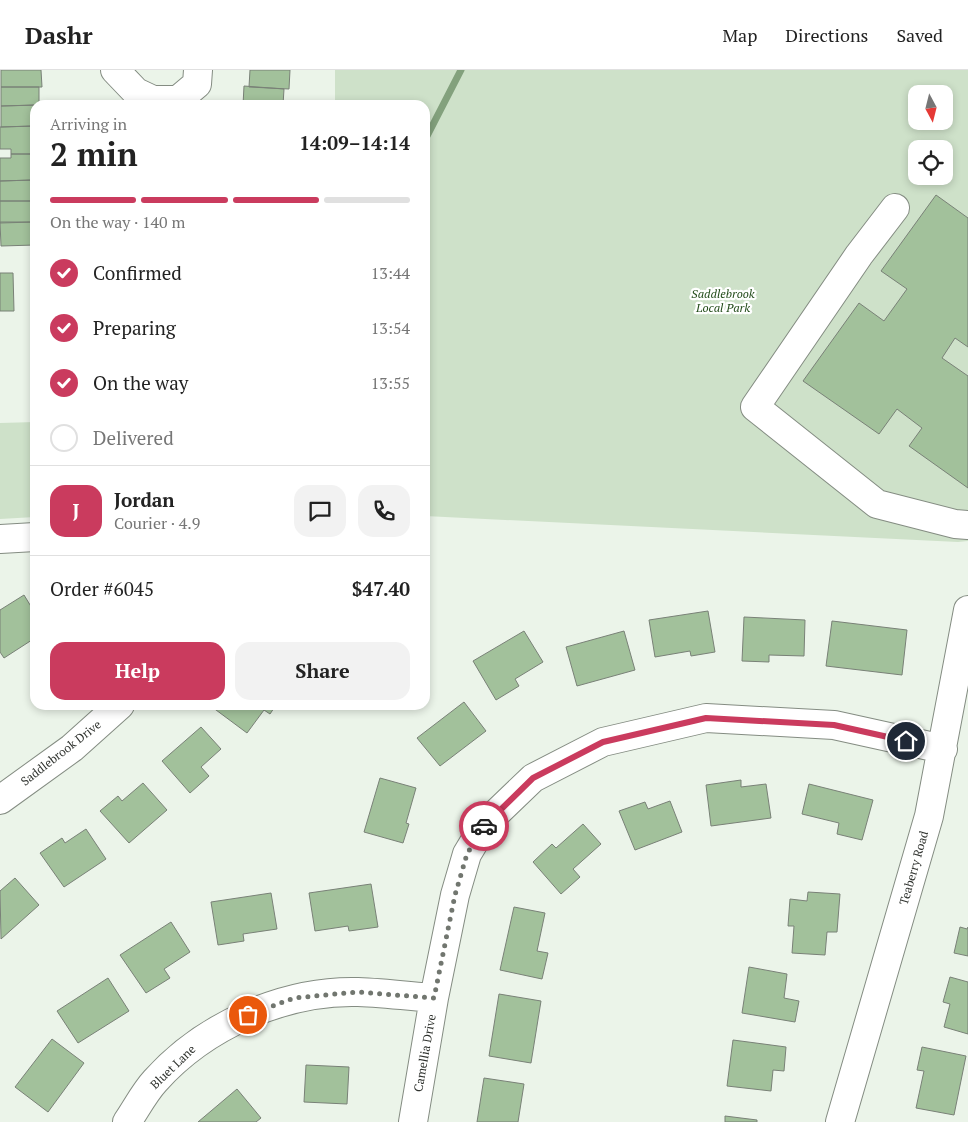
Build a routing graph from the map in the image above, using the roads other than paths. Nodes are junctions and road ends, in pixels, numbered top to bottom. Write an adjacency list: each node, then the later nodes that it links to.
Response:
1 (115, 70): 2 (street)
2 (198, 70)
3 (895, 208): 4 (street)
4 (968, 525)
5 (30, 537): 6 (street)
6 (0, 539)
7 (968, 610): 9 (street, Teaberry Road)
8 (114, 710): 10 (street, Saddlebrook Drive)
9 (943, 750): 11 (street, Camellia Drive); 14 (street, Teaberry Road)
10 (0, 800)
11 (434, 998): 12 (street, Bluet Lane); 13 (street, Camellia Drive)
12 (127, 1122)
13 (413, 1122)
14 (840, 1122)

